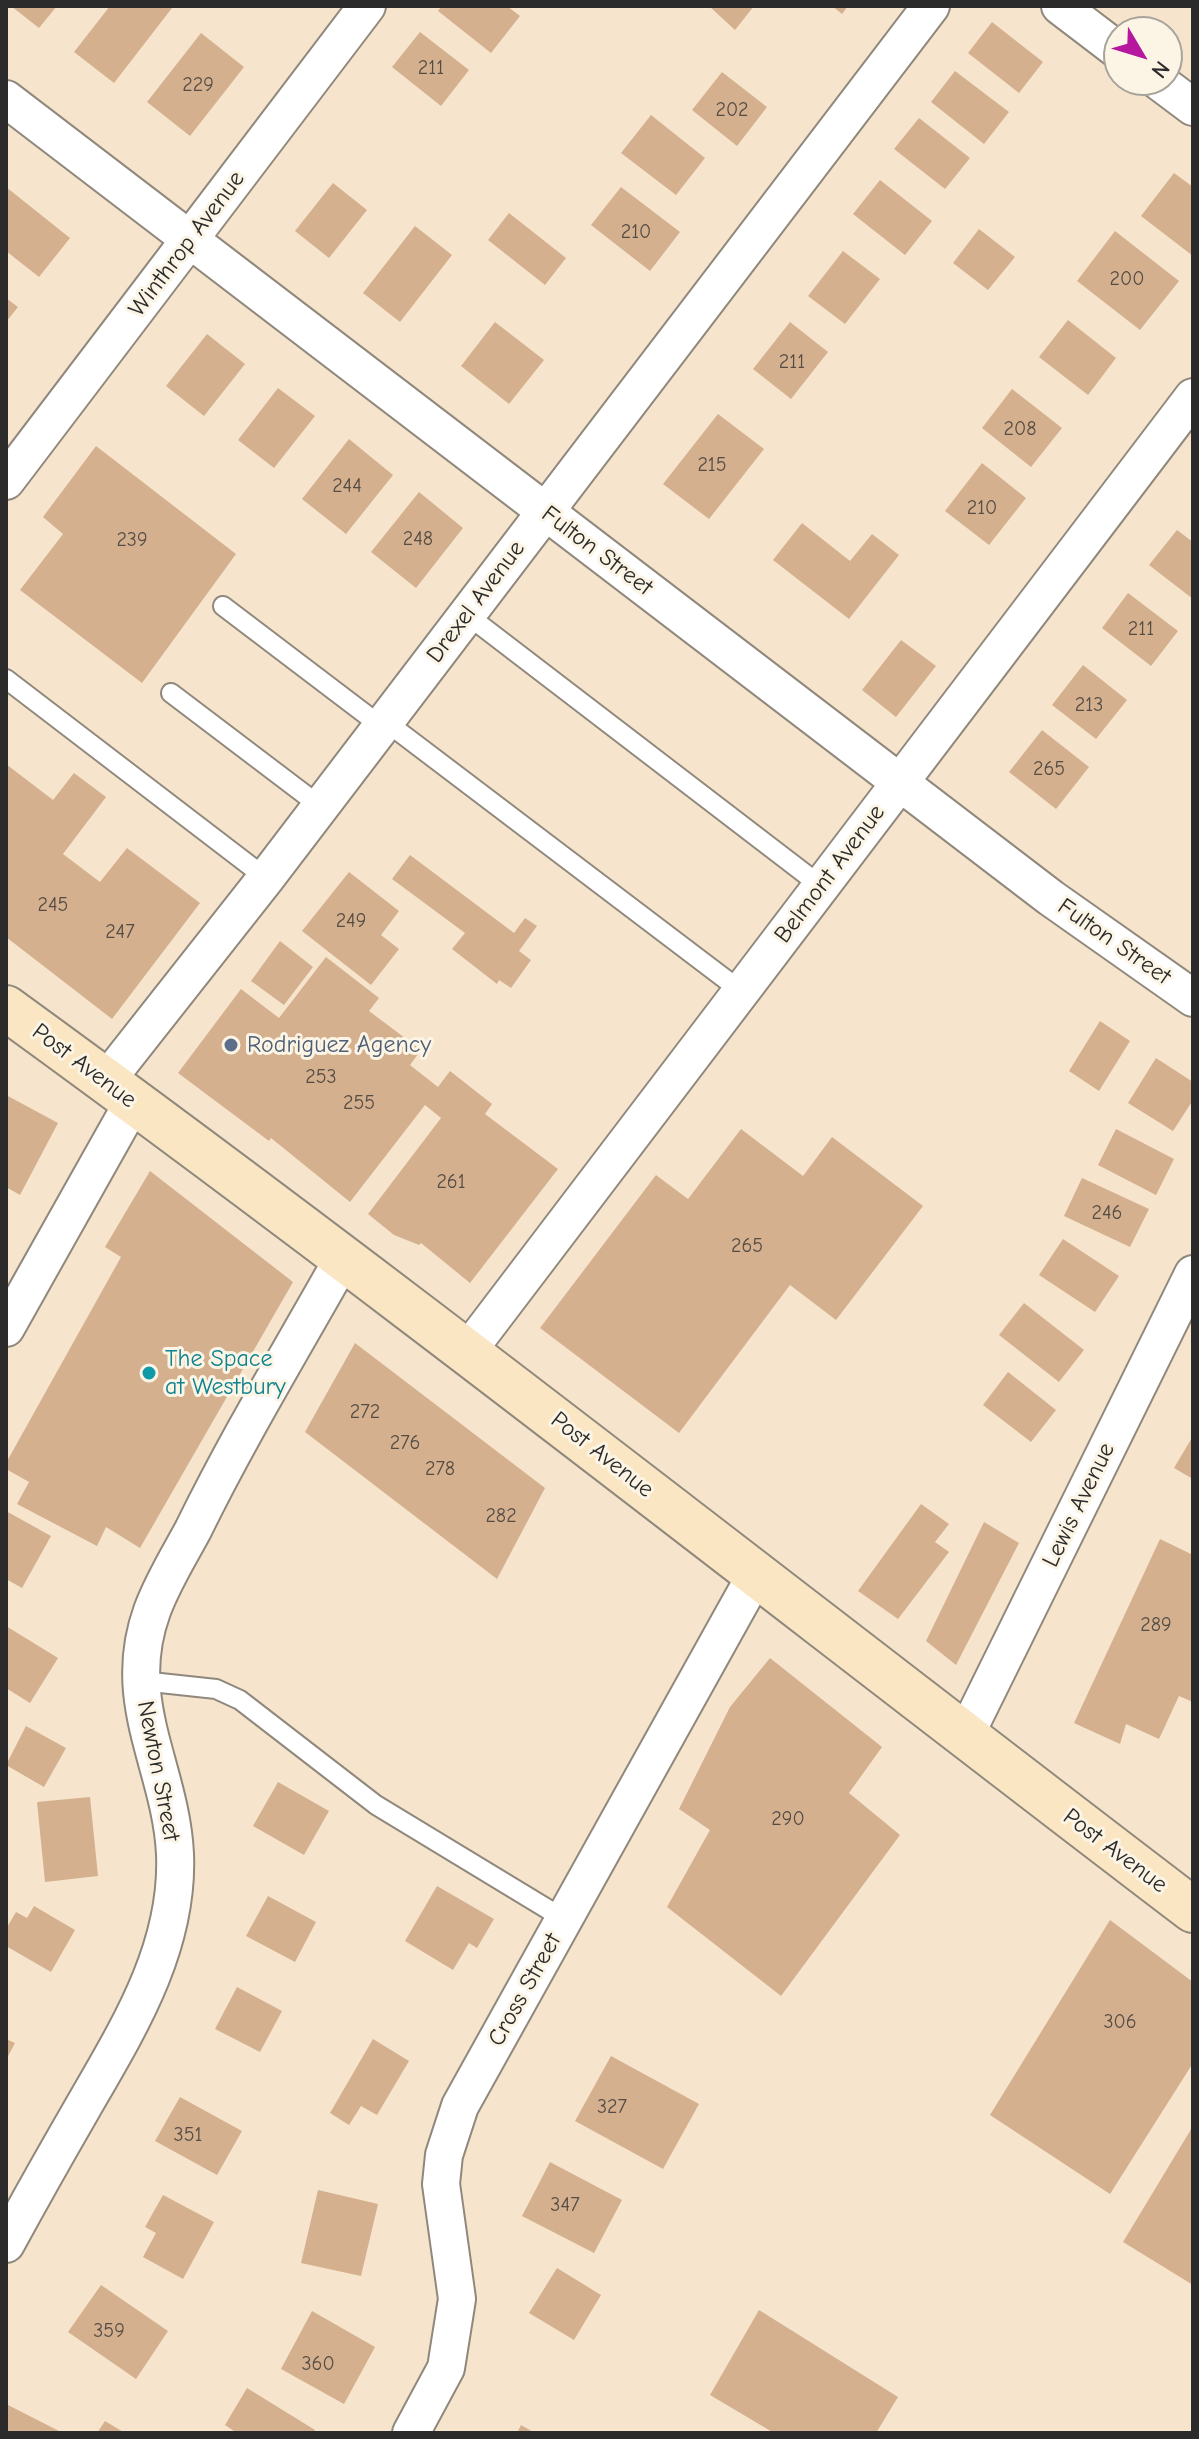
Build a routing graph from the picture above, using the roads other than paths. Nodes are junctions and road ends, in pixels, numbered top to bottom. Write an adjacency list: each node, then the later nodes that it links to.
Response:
1 (367, 6): 6 (street, Winthrop Avenue)
2 (931, 6): 9 (street, Drexel Avenue)
3 (1060, 6): 4 (street)
4 (1103, 39)
5 (6, 99): 6 (street, Fulton Street)
6 (190, 239): 8 (street, Winthrop Avenue); 9 (street, Fulton Street)
7 (1193, 397): 15 (street, Belmont Avenue)
8 (6, 481)
9 (544, 511): 11 (street, Drexel Avenue); 15 (street, Fulton Street)
10 (223, 606): 14 (lane)
11 (466, 614): 14 (street, Drexel Avenue); 18 (lane)
12 (6, 679): 17 (lane)
13 (171, 693): 16 (lane)
14 (383, 724): 16 (street, Drexel Avenue); 19 (lane)
15 (899, 782): 18 (street, Belmont Avenue); 20 (street, Fulton Street)
16 (320, 806): 17 (street, Drexel Avenue)
17 (266, 878): 22 (street, Drexel Avenue)
18 (821, 886): 19 (street, Belmont Avenue)
19 (741, 991): 26 (street, Belmont Avenue)
20 (1193, 998)
21 (6, 1008): 22 (main road, Post Avenue)
22 (119, 1092): 23 (main road, Post Avenue); 25 (street, Drexel Avenue)
23 (342, 1260): 26 (main road, Post Avenue); 28 (street, Newton Street)
24 (1193, 1274): 29 (street, Lewis Avenue)
25 (6, 1328)
26 (467, 1352): 27 (main road, Post Avenue)
27 (755, 1576): 29 (main road, Post Avenue); 31 (street, Cross Street)
28 (142, 1681): 31 (lane); 32 (street, Newton Street)
29 (965, 1736): 30 (main road, Post Avenue)
30 (1193, 1910)
31 (564, 1919): 33 (street, Cross Street)
32 (6, 2244)
33 (411, 2433)

